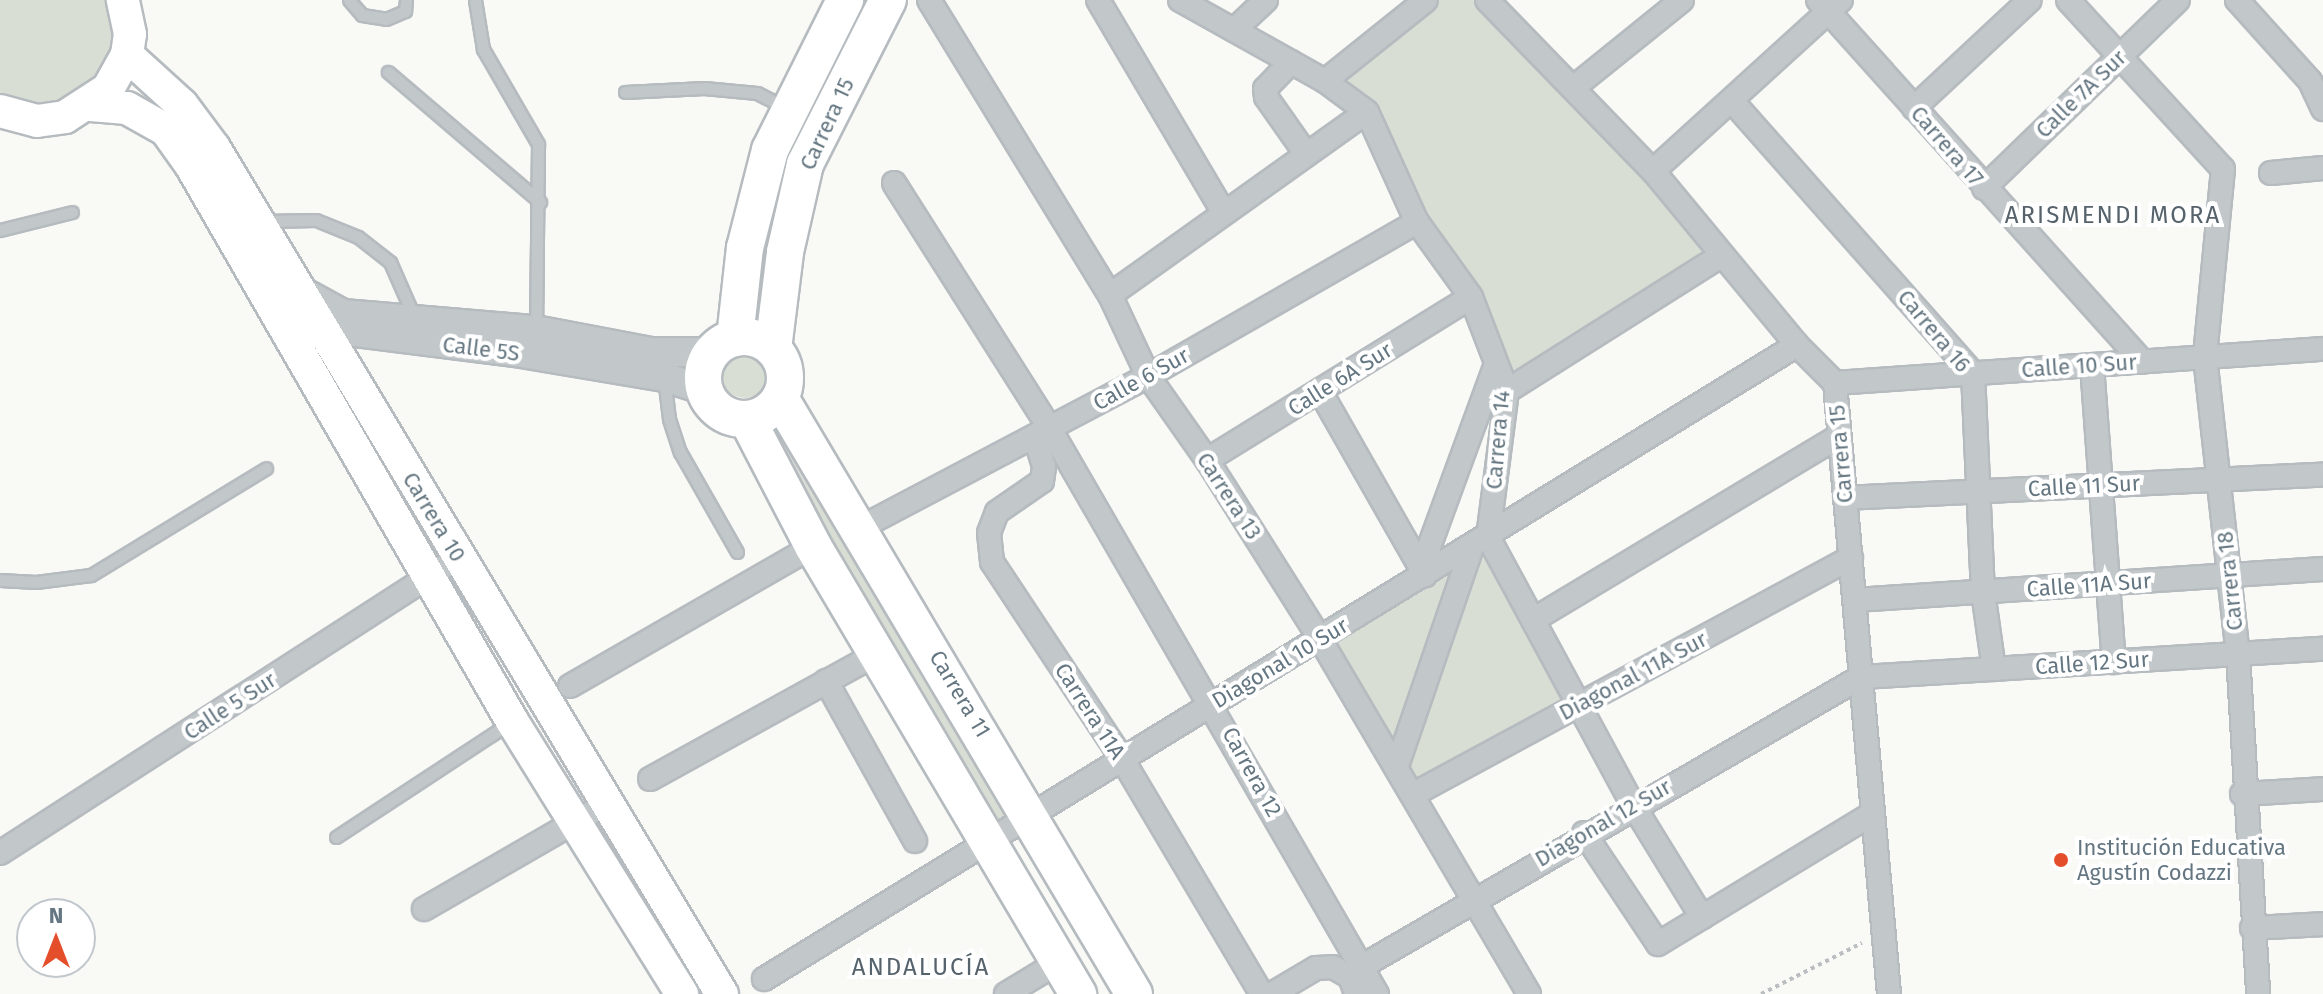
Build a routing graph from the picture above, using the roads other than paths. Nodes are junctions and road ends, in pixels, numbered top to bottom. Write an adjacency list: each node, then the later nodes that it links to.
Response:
1 (123, 0): 22 (main road)
2 (150, 0): 22 (main road)
3 (349, 0): 4 (lane)
4 (406, 0)
5 (475, 0): 43 (lane)
6 (888, 0): 58 (main road, Carrera 15)
7 (929, 0): 51 (street, Carrera 13)
8 (1180, 0): 21 (street, Carrera 14)
9 (1266, 0): 21 (street)
10 (1426, 0): 27 (street)
11 (1487, 0): 28 (street, Carrera 15)
12 (1682, 0): 20 (street)
13 (2030, 0): 32 (street)
14 (2068, 0): 23 (street)
15 (2178, 0): 23 (street, Calle 7A Sur)
16 (2237, 0): 26 (street)
17 (1106, 4): 44 (street)
18 (1829, 4): 30 (street); 32 (street, Carrera 17)
19 (837, 7): 34 (main road, Carrera 15)
20 (1656, 8): 28 (street)
21 (1234, 30): 24 (street, Carrera 14)
22 (128, 45): 31 (main road); 46 (main road, Carrera 10)
23 (2120, 56): 42 (street, Calle 7A Sur); 60 (street, Carrera 18)
24 (1291, 62): 27 (street, Carrera 14); 37 (street)
25 (388, 72): 43 (lane)
26 (2317, 75): 33 (street)
27 (1325, 81): 36 (street, Carrera 14)
28 (1573, 88): 39 (street, Carrera 15)
29 (625, 92): 34 (lane)
30 (1732, 101): 39 (street); 64 (street, Carrera 16)
31 (91, 105): 35 (main road); 50 (main road, Carrera 10)
32 (1914, 108): 42 (street, Carrera 17)
33 (2323, 109)
34 (789, 110): 56 (main road, Carrera 15)
35 (0, 111)
36 (1367, 112): 37 (street); 47 (street, Carrera 14)
37 (1306, 154): 44 (street)
38 (2323, 168): 40 (street)
39 (1653, 171): 49 (street, Carrera 15)
40 (2271, 173)
41 (894, 183): 73 (street, Carrera 12)
42 (1984, 188): 61 (street, Carrera 17)
43 (540, 202): 55 (lane)
44 (1223, 211): 51 (street)
45 (72, 212): 48 (lane)
46 (258, 221): 50 (main road, Carrera 10); 53 (lane)
47 (1417, 222): 52 (street, Carrera 14); 65 (street, Calle 6 Sur)
48 (0, 230)
49 (1722, 255): 57 (street, Carrera 15); 69 (street)
50 (281, 290): 53 (street, Calle 5S); 54 (main road, Carrera 10); 91 (main road, Carrera 10)
51 (1110, 295): 65 (street, Carrera 13)
52 (1471, 297): 62 (street, Carrera 14); 70 (street, Calle 6A Sur)
53 (415, 320): 55 (street, Calle 5S)
54 (321, 330): 55 (street, Calle 5S); 86 (main road, Carrera 10)
55 (534, 343): 56 (street, Calle 5S); 66 (street, Calle 5S)
56 (724, 345): 58 (main road); 68 (main road)
57 (1797, 345): 67 (street, Carrera 15); 83 (street, Diagonal 10 Sur)
58 (773, 349): 71 (main road)
59 (2323, 349): 60 (street, Calle 10 Sur)
60 (2205, 357): 61 (street, Calle 10 Sur); 78 (street, Carrera 18)
61 (2143, 362): 63 (street, Calle 10 Sur)
62 (1496, 364): 69 (street, Carrera 14); 89 (street)
63 (2092, 365): 64 (street, Calle 10 Sur); 79 (street)
64 (1973, 373): 67 (street, Calle 10 Sur); 80 (street, Carrera 16)
65 (1148, 376): 73 (street, Calle 6 Sur); 75 (street, Carrera 13)
66 (664, 377): 68 (street, Calle 5S); 85 (lane)
67 (1835, 383): 74 (street, Carrera 15)
68 (705, 390): 72 (main road)
69 (1507, 391): 83 (street, Carrera 14)
70 (1321, 393): 75 (street, Calle 6A Sur); 89 (street)
71 (780, 398): 72 (main road); 82 (main road, Carrera 11)
72 (747, 419): 84 (main road)
73 (1042, 433): 82 (street, Calle 6 Sur); 106 (street, Carrera 12); 109 (street, Carrera 11A)
74 (1839, 436): 81 (street, Carrera 15); 96 (street)
75 (1207, 460): 97 (street, Carrera 13)
76 (266, 468): 92 (lane)
77 (2323, 475): 78 (street, Calle 11 Sur)
78 (2219, 480): 79 (street, Calle 11 Sur); 90 (street, Carrera 18)
79 (2099, 485): 80 (street, Calle 11 Sur); 93 (street)
80 (1978, 491): 81 (street, Calle 11 Sur); 94 (street, Carrera 16)
81 (1845, 498): 87 (street, Carrera 15)
82 (860, 528): 117 (main road, Carrera 11)
83 (1480, 542): 89 (street, Diagonal 10 Sur); 96 (street); 110 (street, Carrera 14)
84 (813, 546): 99 (main road); 105 (street)
85 (737, 552)
86 (459, 557): 91 (street, Calle 5 Sur); 115 (main road, Carrera 10)
87 (1851, 558): 95 (street, Carrera 15); 107 (street, Diagonal 11A Sur)
88 (2323, 569): 90 (street, Calle 11A Sur)
89 (1423, 572): 97 (street, Diagonal 10 Sur)
90 (2229, 575): 93 (street, Calle 11A Sur); 100 (street, Carrera 18)
91 (429, 578): 108 (main road, Carrera 10); 124 (street, Calle 5 Sur)
92 (0, 580)
93 (2107, 583): 94 (street, Calle 11A Sur); 101 (street)
94 (1983, 592): 95 (street, Calle 11A Sur); 102 (street, Carrera 16)
95 (1855, 600): 103 (street, Carrera 15)
96 (1533, 620): 107 (street)
97 (1320, 639): 106 (street, Diagonal 10 Sur); 110 (street, Carrera 13)
98 (2323, 649): 100 (street, Calle 12 Sur)
99 (876, 654): 104 (street); 123 (main road)
100 (2238, 654): 101 (street, Calle 12 Sur); 114 (street, Carrera 18)
101 (2114, 662): 102 (street, Calle 12 Sur)
102 (1994, 669): 103 (street, Calle 12 Sur)
103 (1861, 677): 116 (street, Diagonal 12 Sur); 118 (street, Carrera 15)
104 (826, 681): 111 (street); 122 (street)
105 (570, 686)
106 (1213, 704): 109 (street, Diagonal 10 Sur); 132 (street, Carrera 12)
107 (1579, 705): 113 (street, Diagonal 11A Sur); 116 (street)
108 (512, 721): 119 (main road, Carrera 10); 121 (lane)
109 (1121, 757): 117 (street, Diagonal 10 Sur); 138 (street, Carrera 11A)
110 (1397, 766): 113 (street, Carrera 13)
111 (650, 779)
112 (2323, 789): 114 (street)
113 (1414, 794): 125 (street, Carrera 13)
114 (2242, 794): 129 (street, Carrera 18)
115 (606, 804): 119 (street); 134 (main road, Carrera 10)
116 (1633, 805): 120 (street, Diagonal 12 Sur); 127 (street)
117 (1031, 814): 123 (street, Diagonal 10 Sur); 137 (main road, Carrera 11)
118 (1872, 814): 127 (street); 142 (street, Carrera 15)
119 (574, 823): 126 (street); 133 (main road, Carrera 10)
120 (1584, 833): 125 (street, Diagonal 12 Sur); 127 (street)
121 (336, 837)
122 (915, 841)
123 (989, 841): 130 (main road); 131 (street, Diagonal 10 Sur)
124 (0, 853)
125 (1475, 898): 132 (street, Diagonal 12 Sur); 141 (street, Carrera 13)
126 (424, 909)
127 (1702, 917)
128 (2323, 924): 129 (street)
129 (2252, 928): 143 (street, Carrera 18)
130 (1059, 962): 135 (street); 136 (main road)
131 (764, 979)
132 (1356, 979): 139 (street); 140 (street, Carrera 12)
133 (682, 994)
134 (722, 994)
135 (1006, 994)
136 (1078, 994)
137 (1134, 994)
138 (1262, 994)
139 (1272, 994)
140 (1377, 994)
141 (1529, 994)
142 (1889, 994)
143 (2258, 994)

